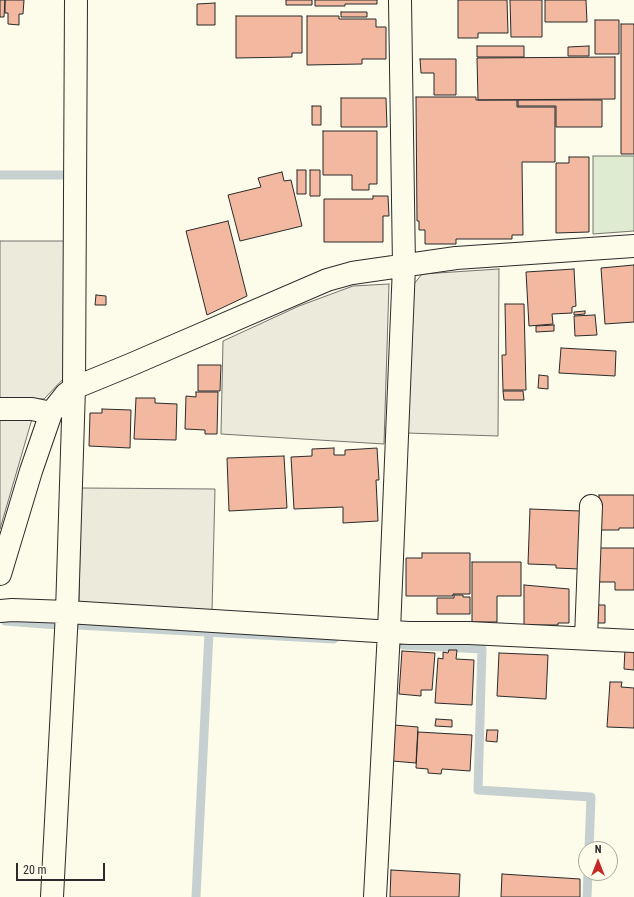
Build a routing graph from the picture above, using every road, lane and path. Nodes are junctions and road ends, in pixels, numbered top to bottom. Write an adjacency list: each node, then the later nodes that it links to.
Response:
1 (76, 0): 5 (street)
2 (400, 0): 4 (street)
3 (634, 246): 4 (street)
4 (404, 266): 5 (street); 12 (street)
5 (74, 388): 7 (street); 11 (street)
6 (0, 409): 7 (street)
7 (51, 413): 9 (street)
8 (591, 506): 13 (street)
9 (0, 574)
10 (0, 611): 11 (street)
11 (67, 612): 12 (street); 15 (street)
12 (389, 631): 13 (street); 16 (street)
13 (586, 638): 14 (street)
14 (634, 641)
15 (52, 897)
16 (375, 897)

